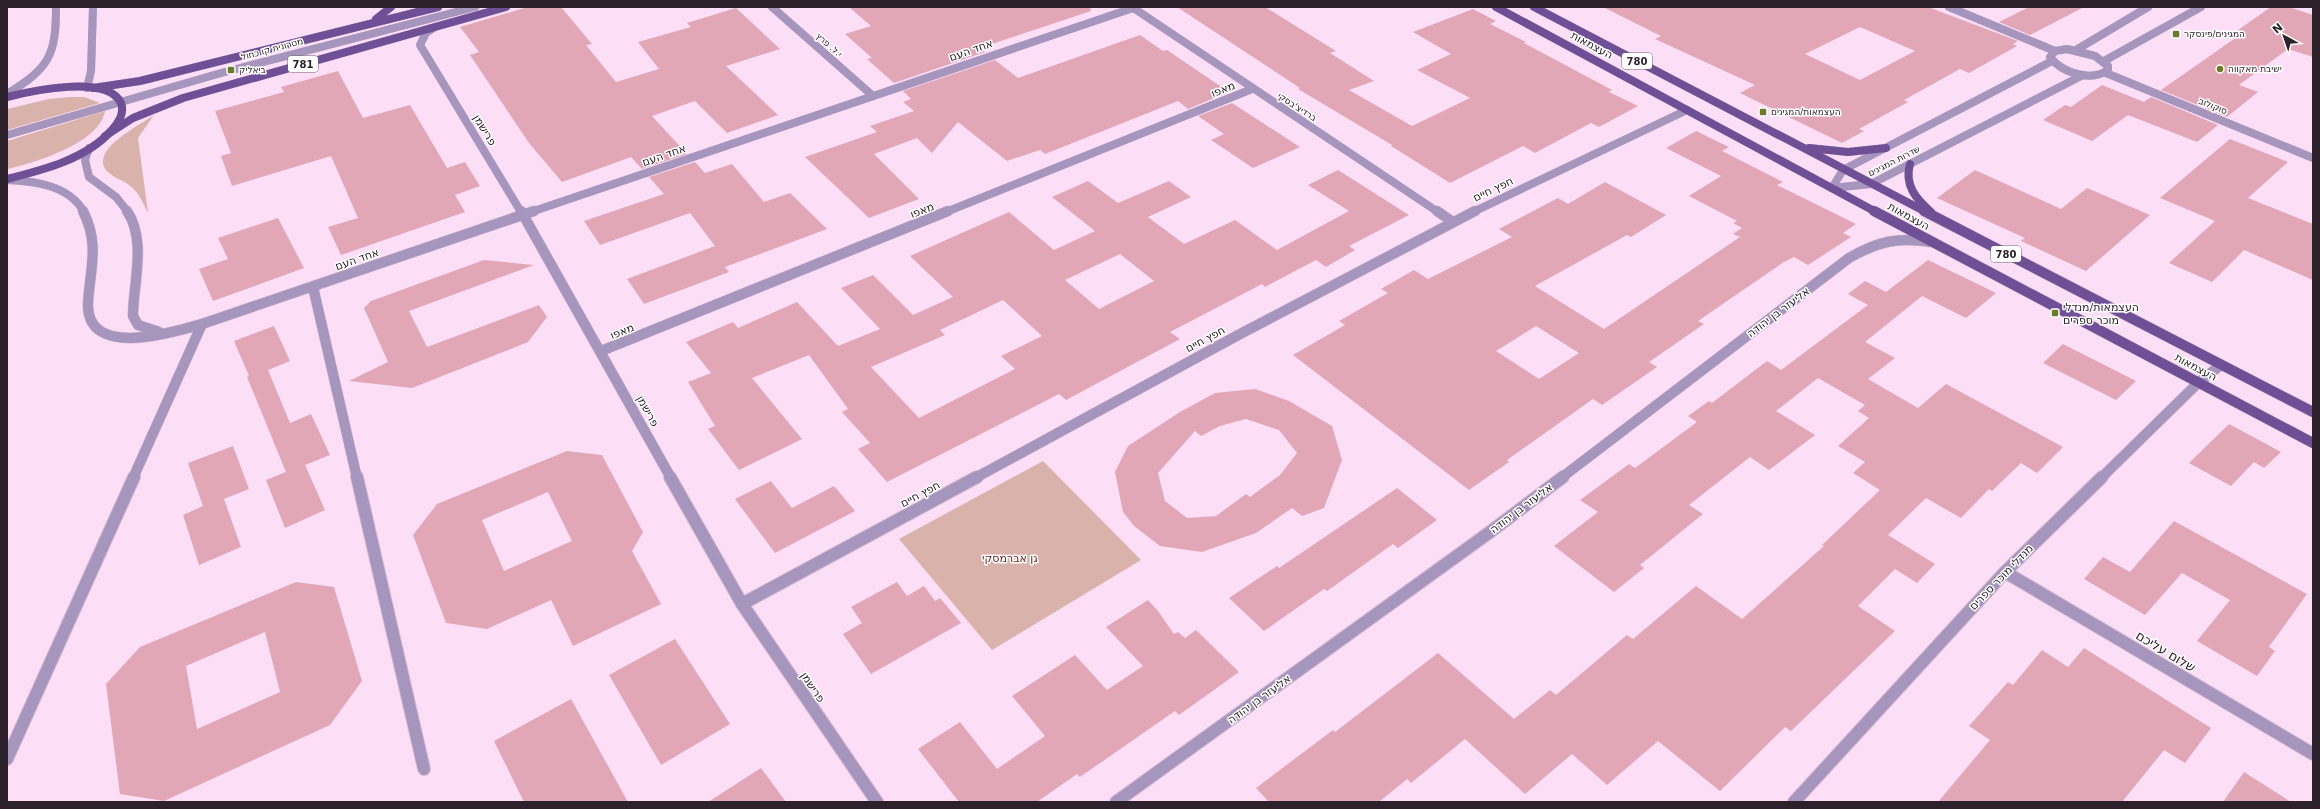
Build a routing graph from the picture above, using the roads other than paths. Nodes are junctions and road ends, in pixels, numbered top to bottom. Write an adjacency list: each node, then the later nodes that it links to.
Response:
1 (56, 7): 24 (street)
2 (93, 7): 22 (street)
3 (391, 7): 14 (main road)
4 (438, 7): 14 (main road, 781)
5 (475, 7): 27 (street, מטרונית קו כחול)
6 (506, 7): 15 (main road, 781)
7 (772, 7): 25 (street, י.ל. פרץ)
8 (1133, 7): 23 (street, ברדיצ'בסקי); 25 (street, אחד העם)
9 (1496, 7): 28 (main road, העצמאות / 780)
10 (1534, 7): 31 (main road, העצמאות / 780)
11 (1949, 7): 17 (street)
12 (2148, 7): 16 (street)
13 (2201, 7): 19 (street)
14 (365, 24): 22 (main road, 781)
15 (435, 26): 30 (main road, 781); 40 (street, פרישמן)
16 (2076, 50): 17 (street); 19 (street)
17 (2055, 51): 18 (street)
18 (2052, 61): 21 (street); 33 (street, שדרות המגינים)
19 (2104, 61): 20 (street)
20 (2106, 73): 21 (street); 34 (street, סוקולוב)
21 (2083, 75): 35 (street, שדרות המגינים)
22 (90, 88): 26 (main road, 781); 27 (main road, 781)
23 (1252, 90): 42 (street, ברדיצ'בסקי); 46 (street, מאפו)
24 (7, 94)
25 (874, 96): 40 (street, אחד העם)
26 (7, 97)
27 (120, 102): 29 (street, מטרונית קו כחול); 30 (main road, 781)
28 (1687, 110): 39 (main road, העצמאות / 780); 42 (street, חפץ חיים)
29 (7, 135)
30 (105, 136): 32 (main road, 781)
31 (1791, 143): 33 (main road); 36 (main road, העצמאות / 780)
32 (88, 148): 37 (main road, 781); 45 (street, אחד העם)
33 (1886, 148): 36 (street, שדרות המגינים)
34 (2313, 158)
35 (1910, 164): 38 (street, שדרות המגינים); 41 (main road)
36 (1843, 170): 38 (main road, העצמאות / 780); 39 (street)
37 (7, 179): 45 (street, אחד העם)
38 (1871, 184): 39 (street, שדרות המגינים); 41 (main road, העצמאות / 780)
39 (1832, 188): 43 (main road, העצמאות / 780)
40 (523, 216): 44 (street, אחד העם); 46 (street, פרישמן)
41 (1940, 220): 47 (main road, העצמאות / 780)
42 (1453, 222): 52 (street, חפץ חיים)
43 (1931, 242): 48 (main road, העצמאות / 780); 57 (street, אליעזר בן יהודה)
44 (313, 287): 45 (street, אחד העם); 55 (street)
45 (202, 324): 54 (street)
46 (601, 351): 52 (street, פרישמן)
47 (2221, 365): 48 (street, מנדלי מוכר ספרים); 49 (main road, העצמאות / 780)
48 (2199, 382): 50 (main road, העצמאות / 780); 51 (street, מנדלי מוכר ספרים)
49 (2313, 412)
50 (2313, 443)
51 (2005, 572): 53 (street, שלום עליכם); 58 (street, מנדלי מוכר ספרים)
52 (742, 604): 56 (street, פרישמן)
53 (2313, 754)
54 (7, 759)
55 (424, 769)
56 (877, 802)
57 (1116, 802)
58 (1794, 802)

